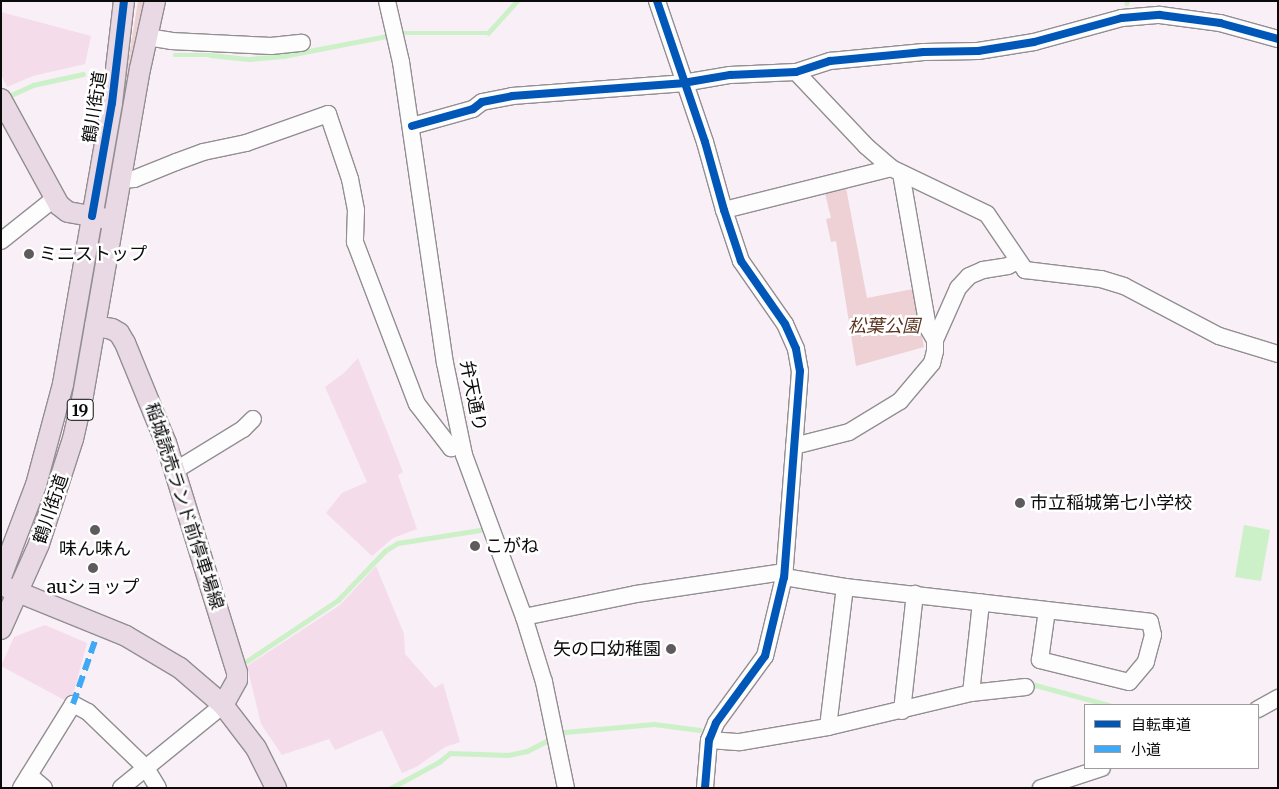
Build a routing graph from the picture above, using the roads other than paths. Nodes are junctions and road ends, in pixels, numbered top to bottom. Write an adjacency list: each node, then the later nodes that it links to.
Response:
1 (124, 1): 16 (main road, 鶴川街道 / 19)
2 (155, 1): 5 (main road, 鶴川街道 / 19)
3 (387, 1): 11 (street, 弁天通り)
4 (657, 1): 9 (street)
5 (147, 37): 7 (street); 13 (main road, 鶴川街道 / 19)
6 (1278, 39): 8 (street)
7 (302, 44)
8 (796, 72): 9 (street); 12 (street)
9 (683, 83): 11 (street); 15 (street)
10 (1, 99): 14 (main road)
11 (412, 126): 24 (street, 弁天通り)
12 (896, 170): 15 (street); 19 (street); 21 (street)
13 (121, 180): 17 (main road, 鶴川街道 / 19); 24 (street)
14 (55, 198): 16 (main road); 18 (street)
15 (724, 210): 25 (street)
16 (92, 216): 17 (main road); 28 (main road, 鶴川街道 / 19)
17 (114, 220): 20 (main road, 鶴川街道 / 19)
18 (1, 241)
19 (1017, 261): 21 (street); 22 (street)
20 (95, 326): 26 (main road, 稲城読売ランド前停車場線); 30 (main road, 鶴川街道 / 19)
21 (935, 340): 25 (street)
22 (1278, 354)
23 (253, 419): 26 (street)
24 (462, 444): 34 (street, 弁天通り)
25 (794, 446): 27 (street)
26 (176, 470): 39 (main road, 稲城読売ランド前停車場線)
27 (784, 575): 29 (street); 34 (street); 43 (street)
28 (1, 577)
29 (845, 587): 31 (street); 42 (street)
30 (10, 589): 35 (main road, 鶴川街道 / 19); 39 (main road)
31 (915, 594): 32 (street); 41 (street)
32 (981, 603): 33 (street); 37 (street)
33 (1046, 610): 33 (street)
34 (524, 616): 51 (street, 弁天通り)
35 (1, 629)
36 (1026, 687): 37 (street)
37 (971, 693): 41 (street)
38 (1278, 698): 40 (street)
39 (223, 704): 44 (street); 50 (main road)
40 (1259, 708)
41 (902, 710): 42 (street)
42 (828, 727): 43 (street)
43 (708, 740): 52 (street)
44 (146, 768): 46 (street); 48 (street); 49 (street)
45 (1099, 769): 53 (street)
46 (25, 781): 47 (street)
47 (44, 788)
48 (121, 788)
49 (158, 788)
50 (276, 788)
51 (566, 788)
52 (705, 788)
53 (1041, 788)

